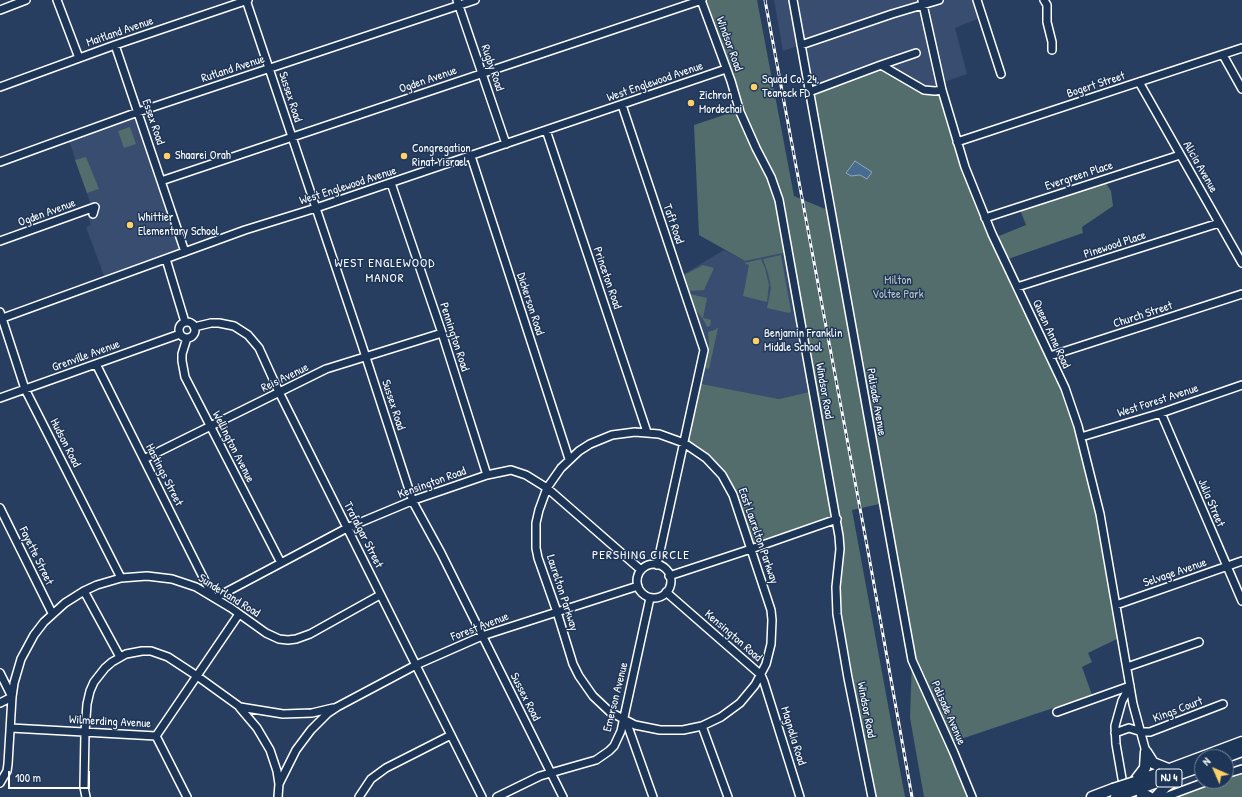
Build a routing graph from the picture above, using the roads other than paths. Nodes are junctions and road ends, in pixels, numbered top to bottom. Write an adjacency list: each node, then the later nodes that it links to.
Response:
1 (26, 0): 12 (street)
2 (57, 0): 19 (street)
3 (247, 0): 13 (street, Maitland Avenue); 21 (street, Sussex Road)
4 (475, 0): 10 (street, Rutland Avenue)
5 (701, 0): 22 (street, Windsor Road); 23 (street, Ogden Avenue)
6 (793, 0): 14 (street, Palisade Avenue)
7 (939, 0): 11 (street)
8 (977, 0): 24 (street)
9 (1044, 0): 16 (street)
10 (458, 3): 21 (street, Rutland Avenue); 23 (street, Rugby Road)
11 (923, 3): 14 (street); 28 (street, Queen Anne Road)
12 (0, 10)
13 (115, 45): 19 (street, Maitland Avenue); 31 (street, Essex Road)
14 (801, 45): 29 (street, Palisade Avenue)
15 (1242, 48): 18 (street, Bogert Street)
16 (1052, 50)
17 (916, 53): 20 (street)
18 (1223, 55): 25 (street, Bogert Street); 27 (street)
19 (79, 58): 26 (street, Maitland Avenue)
20 (881, 66): 28 (street); 29 (street)
21 (269, 69): 31 (street, Rutland Avenue); 33 (street, Sussex Road)
22 (726, 69): 30 (street, West Englewood Avenue); 74 (street, Windsor Road)
23 (482, 74): 33 (street, Ogden Avenue); 35 (street, Rugby Road)
24 (1001, 74)
25 (1139, 82): 34 (street, Bogert Street); 36 (street, Alicia Avenue)
26 (0, 87)
27 (1242, 89)
28 (942, 90): 34 (street, Queen Anne Road)
29 (809, 92): 144 (street, Palisade Avenue)
30 (622, 105): 32 (street, West Englewood Avenue); 67 (street, Taft Road)
31 (138, 112): 38 (street, Rutland Avenue); 39 (street, Essex Road)
32 (546, 130): 35 (street, West Englewood Avenue); 65 (street, Princeton Road)
33 (292, 137): 39 (street, Ogden Avenue); 41 (street, Sussex Road)
34 (957, 142): 43 (street, Queen Anne Road)
35 (506, 144): 37 (street, West Englewood Avenue)
36 (1180, 155): 43 (street, Evergreen Place); 44 (street, Alicia Avenue)
37 (471, 156): 40 (street, West Englewood Avenue); 69 (street, Dickerson Road)
38 (0, 162)
39 (161, 181): 46 (street, Essex Road)
40 (391, 183): 41 (street, West Englewood Avenue); 54 (street, Pennington Road)
41 (316, 208): 46 (street, West Englewood Avenue); 57 (street, Sussex Road)
42 (93, 214): 45 (street, Ogden Avenue)
43 (985, 218): 49 (street, Queen Anne Road)
44 (1219, 223): 48 (street, Alicia Avenue); 49 (street, Pinewood Place)
45 (0, 241)
46 (185, 252): 47 (street, West Englewood Avenue)
47 (166, 259): 51 (street, West Englewood Avenue); 52 (street)
48 (1242, 263)
49 (1017, 287): 56 (street, Queen Anne Road)
50 (1242, 294): 56 (street, Church Street)
51 (1, 317): 60 (street, Hudson Road)
52 (185, 322): 53 (street); 55 (street)
53 (194, 327): 55 (street); 61 (street, Trafalgar Street)
54 (442, 333): 57 (street, Reis Avenue); 70 (street, Pennington Road)
55 (183, 336): 58 (street, Grenville Avenue); 64 (street, Wellington Avenue)
56 (1050, 356): 66 (street, Queen Anne Road)
57 (366, 357): 61 (street, Reis Avenue); 72 (street, Sussex Road)
58 (96, 364): 60 (street, Grenville Avenue); 68 (street, Hastings Street)
59 (1242, 385): 63 (street, West Forest Avenue)
60 (25, 389): 62 (street, Grenville Avenue); 83 (street, Hudson Road)
61 (279, 392): 64 (street, Reis Avenue); 75 (street, Trafalgar Street)
62 (0, 398)
63 (1161, 413): 66 (street, West Forest Avenue); 80 (street, Julia Street)
64 (210, 427): 68 (street, Reis Avenue); 78 (street, Wellington Avenue)
65 (647, 432): 67 (street, East Laurelton Parkway); 69 (street, East Laurelton Parkway)
66 (1081, 437): 91 (street, Queen Anne Road)
67 (684, 443): 76 (street, East Laurelton Parkway); 79 (street)
68 (144, 459): 88 (street, Hastings Street)
69 (569, 459): 71 (street, Laurelton Parkway)
70 (487, 475): 71 (street, Kensington Road); 72 (street, Kensington Road)
71 (547, 488): 81 (street, Kensington Road); 92 (street, Laurelton Parkway)
72 (412, 501): 75 (street, Kensington Road); 95 (street, Sussex Road)
73 (0, 508): 93 (street, Fayette Street)
74 (837, 519): 76 (street); 143 (street, Windsor Road)
75 (347, 528): 78 (street, Kensington Road); 87 (street, Trafalgar Street)
76 (752, 549): 82 (street); 102 (street, East Laurelton Parkway)
77 (1242, 561): 80 (street, Selvage Avenue)
78 (281, 563): 88 (street, Kensington Road)
79 (657, 565): 81 (street); 82 (street)
80 (1226, 566): 90 (street, Julia Street); 91 (street, Selvage Avenue)
81 (641, 570): 84 (street)
82 (669, 576): 86 (street)
83 (121, 578): 85 (street, Sunderland Road); 88 (street, Sunderland Road)
84 (638, 586): 89 (street); 92 (street, Forest Avenue)
85 (84, 591): 93 (street, Sunderland Road); 97 (street)
86 (666, 592): 89 (street); 102 (street, Kensington Road)
87 (380, 595): 94 (street, Sunderland Road); 98 (street, Trafalgar Street)
88 (214, 597): 94 (street, Sunderland Road)
89 (650, 598): 110 (street, Emerson Avenue)
90 (1242, 602)
91 (1116, 605): 99 (street, Queen Anne Road)
92 (557, 612): 95 (street, Forest Avenue); 110 (street, Laurelton Parkway)
93 (52, 613): 104 (street, Sunderland Road)
94 (239, 614): 101 (street, Wilmerding Avenue)
95 (482, 636): 98 (street, Forest Avenue); 125 (street, Sussex Road)
96 (1199, 642): 99 (street)
97 (120, 657): 101 (street); 113 (street)
98 (416, 665): 108 (street, Forest Avenue); 116 (street, Trafalgar Street)
99 (1127, 667): 103 (street, Queen Anne Road)
100 (0, 673): 104 (street)
101 (197, 676): 107 (street); 117 (street, Wilmerding Avenue)
102 (762, 679): 111 (street, East Laurelton Parkway); 142 (street, Magnolia Road)
103 (1130, 686): 109 (street); 114 (street, Queen Anne Road); 115 (street)
104 (12, 697): 105 (street); 112 (street, Sunderland Road)
105 (0, 703)
106 (1222, 704): 114 (street, Kings Court)
107 (240, 707): 108 (street); 127 (street)
108 (337, 707): 127 (street)
109 (1057, 712)
110 (625, 720): 111 (street, Laurelton Parkway); 125 (street, Emerson Avenue); 140 (street)
111 (702, 726): 141 (street)
112 (11, 728): 113 (street, Wilmerding Avenue); 126 (street, Sunderland Road)
113 (85, 732): 117 (street, Wilmerding Avenue); 130 (street)
114 (1140, 732): 115 (street, Kings Court); 120 (street, Queen Anne Road)
115 (1115, 733): 146 (street)
116 (451, 735): 136 (street); 137 (street, Trafalgar Street)
117 (156, 736): 134 (street)
118 (1242, 742): 119 (highway, NJ 4)
119 (1223, 749)
120 (1146, 752): 122 (highway); 128 (highway)
121 (1194, 760): 122 (highway, NJ 4)
122 (1168, 769): 128 (highway, NJ 4)
123 (1194, 769): 128 (highway, NJ 4)
124 (1194, 770): 148 (highway)
125 (551, 773): 138 (street, Emerson Avenue); 139 (street, Sussex Road)
126 (0, 783)
127 (279, 784): 135 (street)
128 (1135, 786): 131 (highway, NJ 4, bridge); 147 (highway)
129 (1194, 786): 149 (street)
130 (84, 787): 132 (street); 133 (street)
131 (1115, 794): 145 (highway, NJ 4)
132 (79, 797)
133 (86, 797)
134 (187, 797)
135 (278, 797)
136 (359, 797)
137 (482, 797)
138 (497, 797)
139 (563, 797)
140 (654, 797)
141 (728, 797)
142 (800, 797)
143 (872, 797)
144 (972, 797)
145 (1092, 797)
146 (1126, 797)
147 (1149, 797)
148 (1156, 797)
149 (1165, 797)

